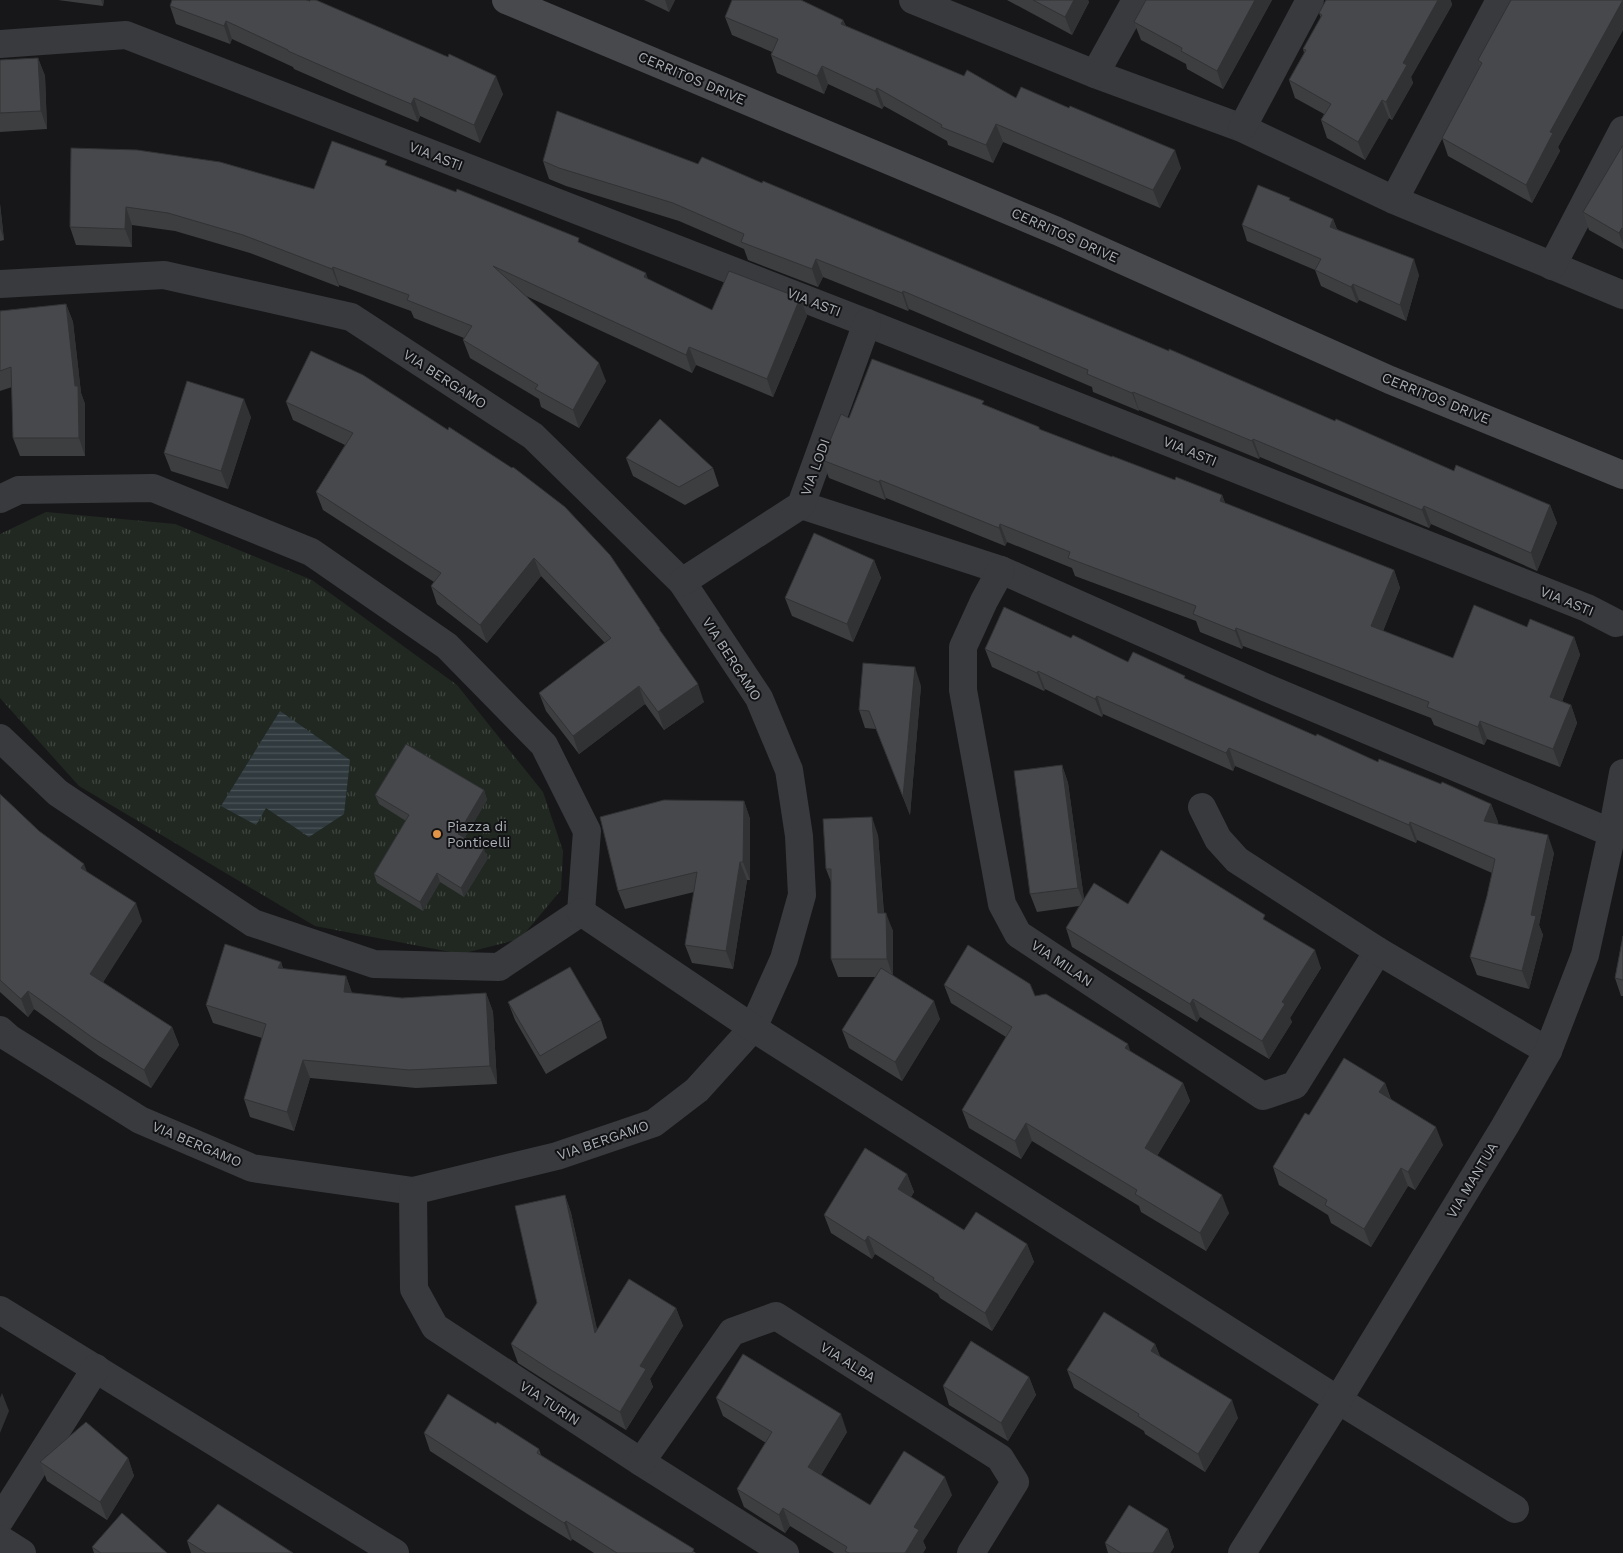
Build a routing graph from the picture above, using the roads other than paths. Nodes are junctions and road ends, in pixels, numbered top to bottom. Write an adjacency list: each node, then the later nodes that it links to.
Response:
1 (506, 0): 15 (street, CERRITOS DRIVE)
2 (1136, 0): 7 (street)
3 (1310, 0): 8 (street)
4 (1500, 0): 10 (street)
5 (927, 2): 7 (street)
6 (0, 44): 14 (street, VIA ASTI)
7 (1096, 74): 8 (street)
8 (1242, 128): 10 (street)
9 (1623, 130): 11 (street)
10 (1394, 200): 11 (street)
11 (1552, 266): 13 (street)
12 (0, 284): 19 (street, VIA BERGAMO)
13 (1623, 294)
14 (867, 323): 17 (street, VIA LODI); 20 (street, VIA ASTI)
15 (1623, 475)
16 (0, 499): 25 (street)
17 (801, 505): 18 (street); 19 (street, VIA LODI)
18 (1002, 570): 24 (street); 26 (street, VIA MILAN)
19 (682, 582): 27 (street, VIA BERGAMO)
20 (1621, 625)
21 (0, 738): 25 (street)
22 (1623, 773): 24 (street, VIA MANTUA)
23 (1202, 807): 26 (street)
24 (1612, 833): 29 (street, VIA MANTUA)
25 (581, 912): 27 (street)
26 (1378, 951): 29 (street)
27 (753, 1028): 30 (street, VIA BERGAMO); 33 (street)
28 (0, 1030): 30 (street, VIA BERGAMO)
29 (1548, 1052): 33 (street, VIA MANTUA)
30 (414, 1191): 34 (street, VIA TURIN)
31 (0, 1310): 32 (street)
32 (96, 1368): 36 (street); 39 (street)
33 (1338, 1400): 35 (street); 42 (street, VIA MANTUA)
34 (641, 1462): 40 (street, VIA TURIN); 41 (street, VIA ALBA)
35 (1515, 1509)
36 (0, 1520)
37 (0, 1539): 38 (street)
38 (22, 1553)
39 (395, 1553)
40 (785, 1553)
41 (971, 1553)
42 (1242, 1553)

